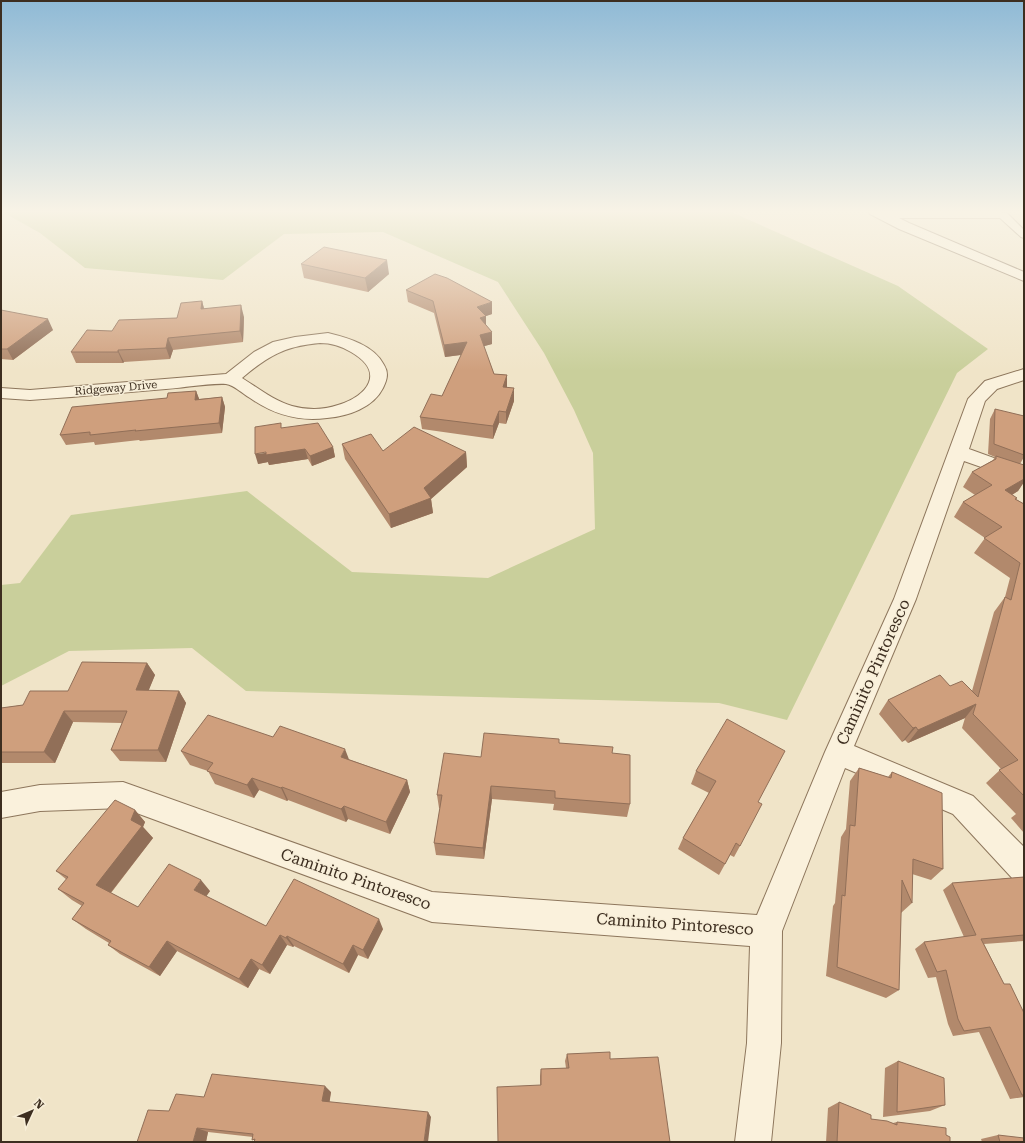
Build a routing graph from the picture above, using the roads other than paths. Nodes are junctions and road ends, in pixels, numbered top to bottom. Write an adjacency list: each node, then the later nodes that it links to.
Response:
1 (994, 264): 2 (street)
2 (1024, 277)
3 (1024, 374): 6 (street, Caminito Pintoresco)
4 (231, 379): 4 (street); 5 (street, Ridgeway Drive)
5 (1, 393)
6 (957, 451): 7 (street); 8 (street, Caminito Pintoresco)
7 (1024, 476)
8 (838, 752): 10 (street); 11 (street, Caminito Pintoresco)
9 (1, 805): 11 (street, Caminito Pintoresco)
10 (1024, 868)
11 (766, 931): 12 (street)
12 (753, 1142)

